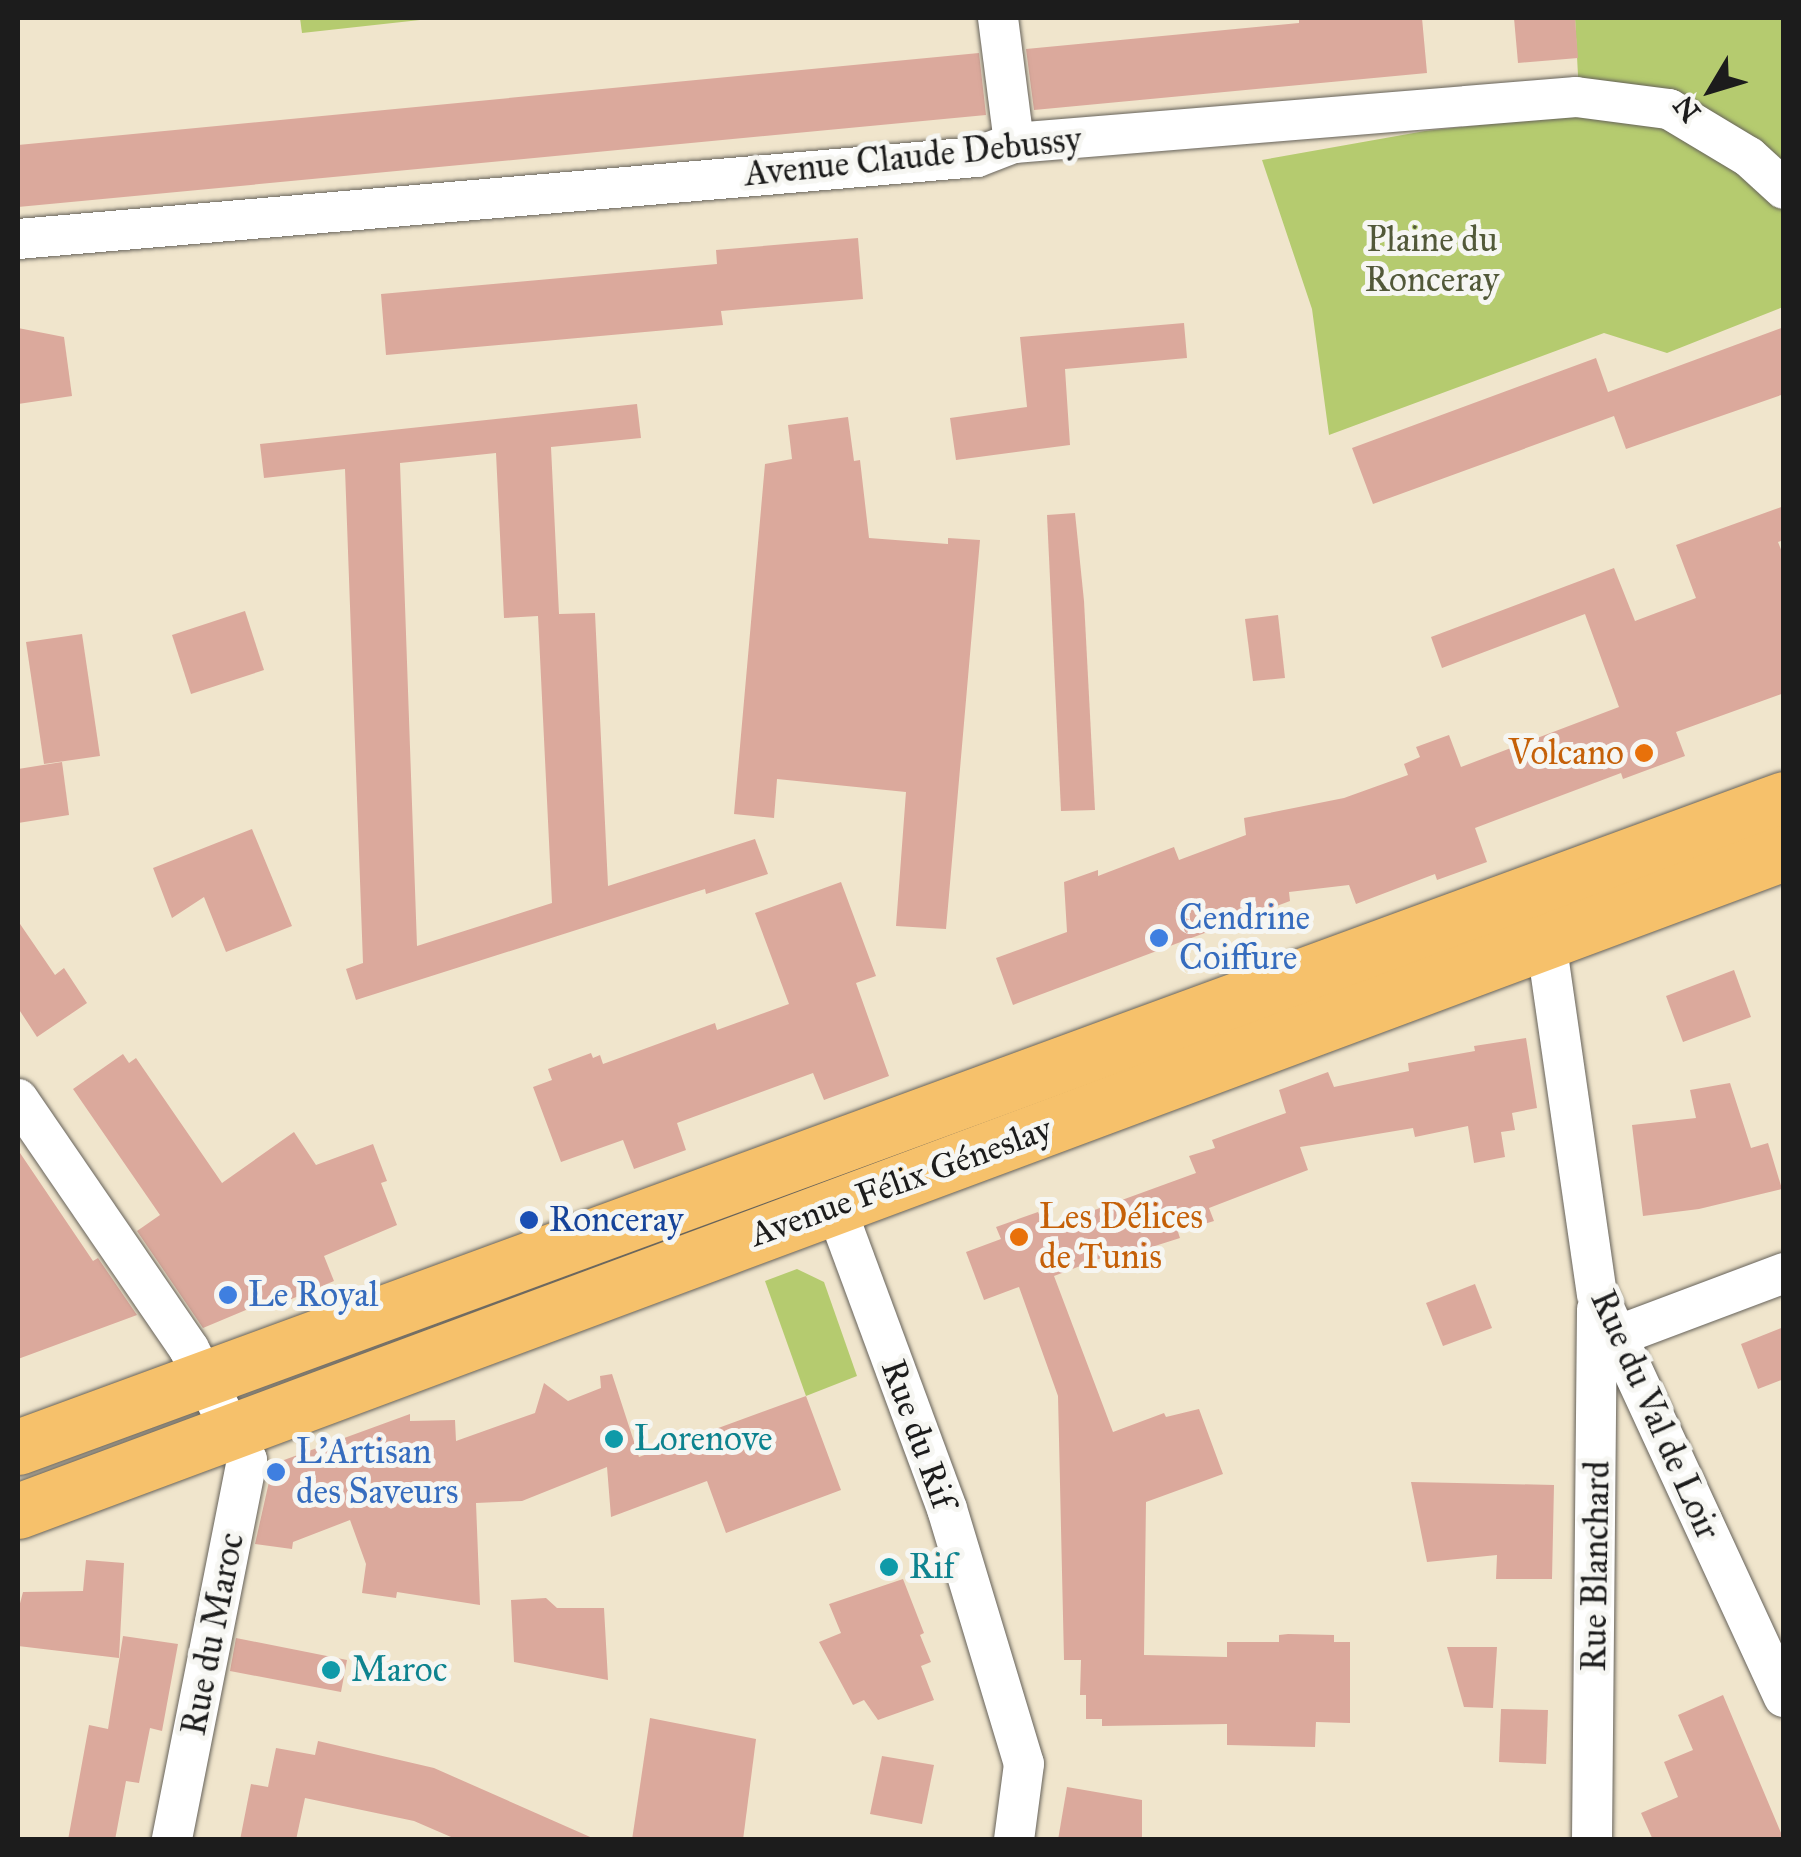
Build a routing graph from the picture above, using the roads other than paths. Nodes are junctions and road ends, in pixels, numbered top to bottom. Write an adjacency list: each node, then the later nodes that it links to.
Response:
1 (998, 18): 2 (street)
2 (1014, 143): 3 (street, Avenue Claude Debussy); 4 (street, Avenue Claude Debussy)
3 (1784, 188)
4 (18, 238)
5 (1784, 798): 12 (main road, Avenue Félix Géneslay)
6 (1784, 853): 7 (main road, Avenue Félix Géneslay)
7 (1546, 941): 9 (main road, Avenue Félix Géneslay); 11 (street, Rue du Val de Loir)
8 (18, 1099): 12 (street)
9 (835, 1206): 13 (main road, Avenue Félix Géneslay); 18 (street, Rue du Rif)
10 (1784, 1273): 11 (street)
11 (1607, 1340): 16 (street, Rue du Val de Loir); 19 (street, Rue Blanchard)
12 (202, 1379): 13 (street); 14 (main road, Avenue Félix Géneslay)
13 (234, 1430): 15 (main road, Avenue Félix Géneslay); 17 (street, Rue du Maroc)
14 (18, 1447)
15 (18, 1510)
16 (1784, 1698)
17 (172, 1840)
18 (1014, 1840)
19 (1592, 1840)

